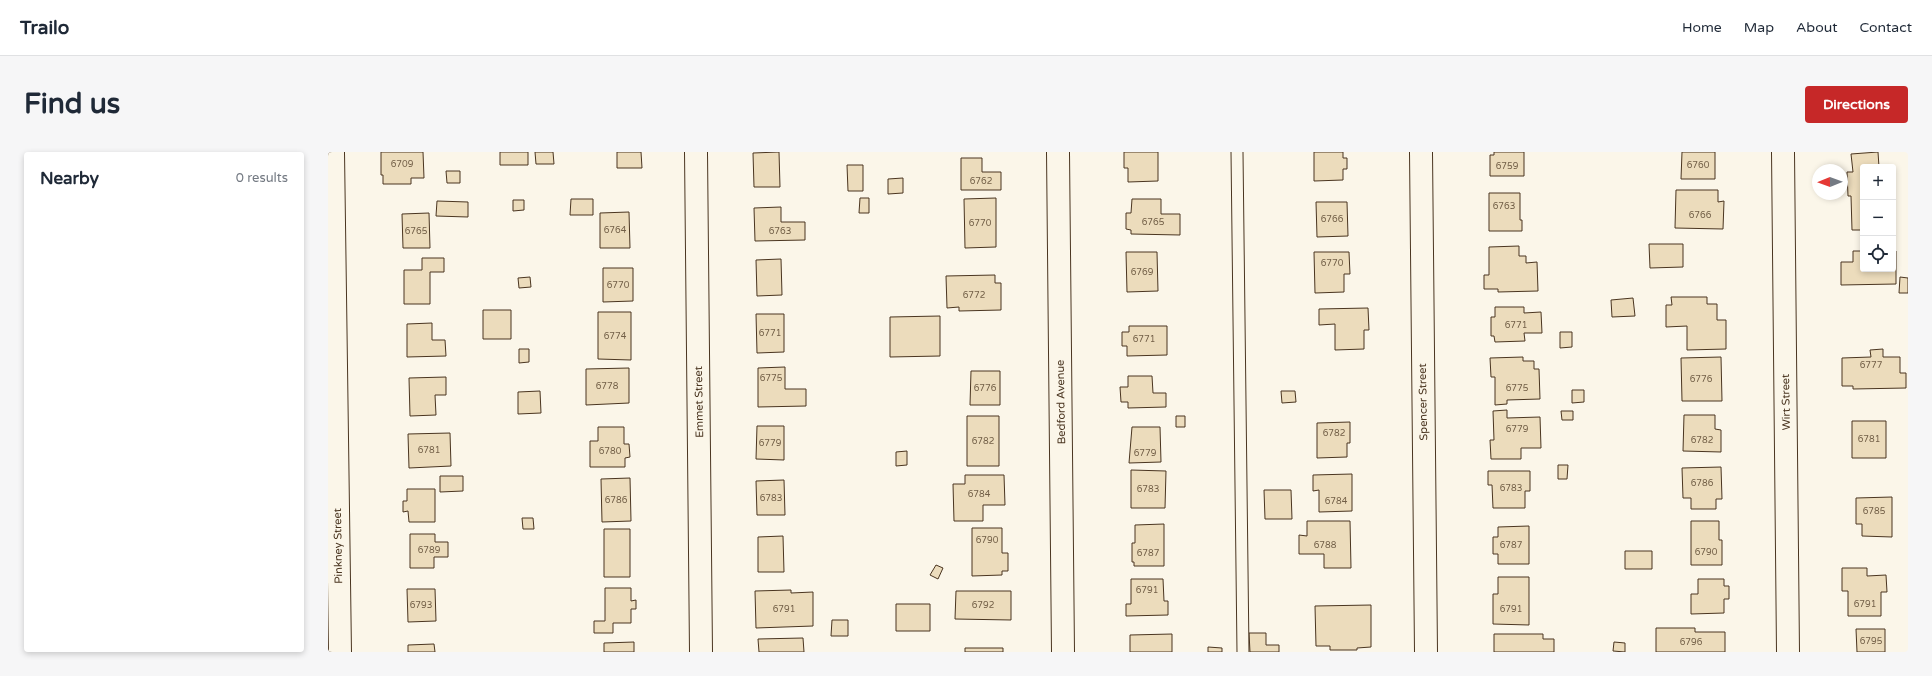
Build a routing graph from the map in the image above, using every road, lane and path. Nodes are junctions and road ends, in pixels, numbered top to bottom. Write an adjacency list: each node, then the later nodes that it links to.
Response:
1 (333, 152): 7 (street, Pinkney Street)
2 (696, 152): 8 (street, Emmet Street)
3 (1058, 152): 9 (street, Bedford Avenue)
4 (1236, 152): 10 (lane)
5 (1421, 152): 11 (street, Spencer Street)
6 (1783, 152): 12 (street, Wirt Street)
7 (340, 652)
8 (701, 652)
9 (1064, 652)
10 (1243, 652)
11 (1426, 652)
12 (1788, 652)

